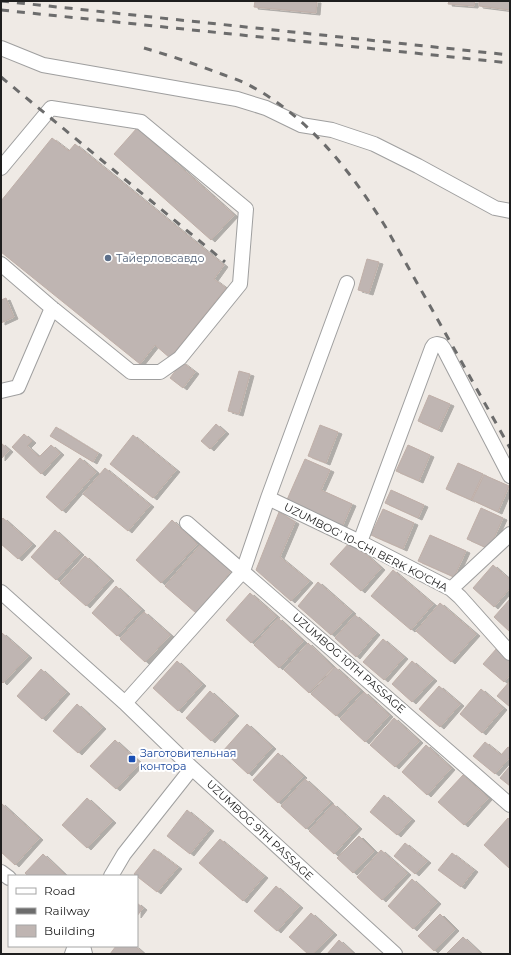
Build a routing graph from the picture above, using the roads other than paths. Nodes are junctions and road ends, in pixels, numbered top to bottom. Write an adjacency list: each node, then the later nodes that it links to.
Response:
1 (1, 48): 3 (street)
2 (1, 168): 6 (street)
3 (510, 211)
4 (1, 264): 6 (street)
5 (347, 283): 9 (street)
6 (52, 308): 7 (street)
7 (1, 390)
8 (510, 476): 12 (street)
9 (268, 498): 12 (street, UZUMBOG' 10-CHI BERK KO'CHA); 13 (street)
10 (187, 523): 13 (street, UZUMBOG 10TH PASSAGE)
11 (510, 534): 14 (street)
12 (360, 542): 14 (street, UZUMBOG' 10-CHI BERK KO'CHA)
13 (244, 571): 17 (street); 19 (street, UZUMBOG 10TH PASSAGE)
14 (451, 589): 16 (street, UZUMBOG' 10-CHI BERK KO'CHA)
15 (1, 592): 17 (street, UZUMBOG 9TH PASSAGE)
16 (510, 653)
17 (125, 703): 18 (street, UZUMBOG 9TH PASSAGE)
18 (192, 768): 20 (street); 21 (street, UZUMBOG 9TH PASSAGE)
19 (510, 805)
20 (112, 875)
21 (395, 954)

